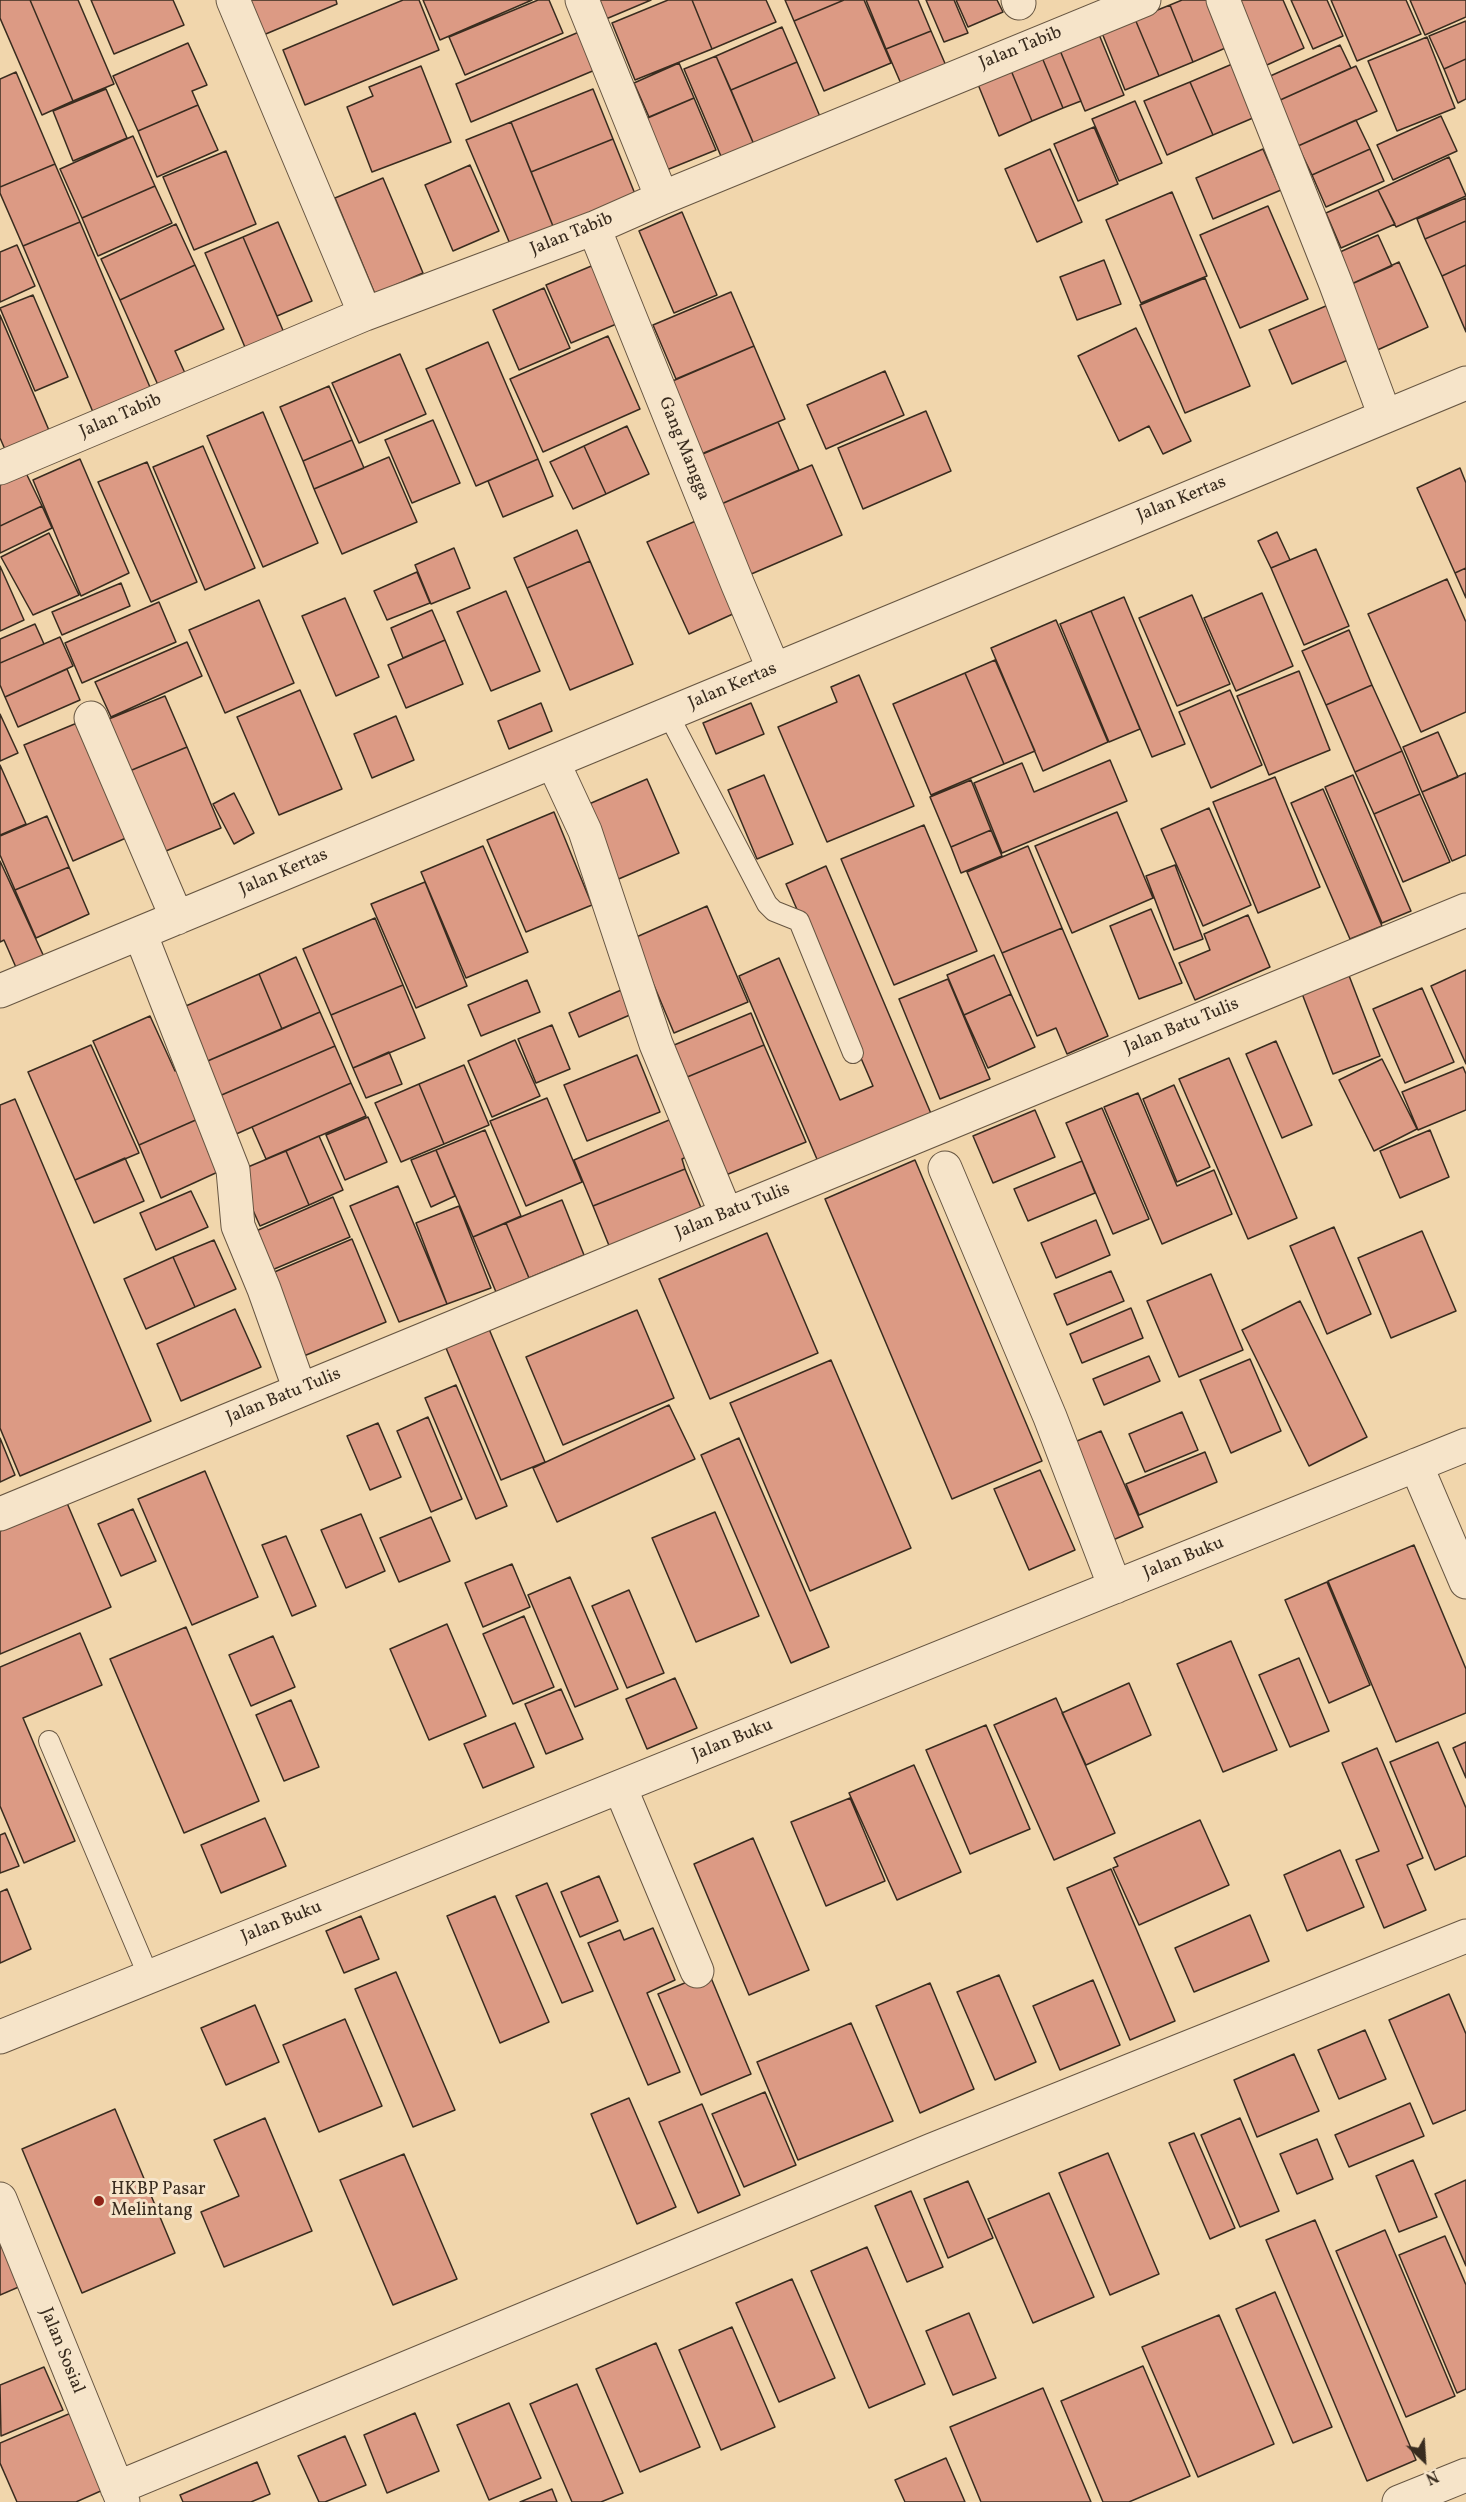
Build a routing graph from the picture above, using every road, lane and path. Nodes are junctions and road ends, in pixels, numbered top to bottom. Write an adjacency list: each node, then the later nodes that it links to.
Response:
1 (233, 0): 7 (street)
2 (582, 0): 5 (street)
3 (1144, 0): 5 (street, Jalan Tabib)
4 (1223, 0): 9 (street)
5 (662, 198): 6 (street, Jalan Tabib)
6 (594, 228): 7 (street, Jalan Tabib); 11 (street, Gang Mangga)
7 (365, 314): 10 (street, Jalan Tabib)
8 (1466, 383): 9 (street, Jalan Kertas)
9 (1385, 416): 11 (street, Jalan Kertas)
10 (0, 468)
11 (774, 670): 12 (street, Jalan Kertas)
12 (669, 714): 14 (street, Jalan Kertas); 19 (lane)
13 (91, 718): 16 (street)
14 (553, 762): 16 (street, Jalan Kertas); 21 (street)
15 (1466, 910): 21 (street, Jalan Batu Tulis)
16 (177, 918): 17 (street, Jalan Kertas)
17 (140, 933): 18 (street, Jalan Kertas); 22 (street)
18 (0, 991)
19 (853, 1053)
20 (945, 1168): 27 (street)
21 (726, 1214): 22 (street, Jalan Batu Tulis)
22 (300, 1390): 25 (street, Jalan Batu Tulis)
23 (1466, 1445): 24 (street, Jalan Buku)
24 (1416, 1465): 26 (street); 27 (street, Jalan Buku)
25 (0, 1514)
26 (1466, 1582)
27 (1115, 1587): 29 (street, Jalan Buku)
28 (49, 1740): 32 (lane)
29 (620, 1787): 31 (street); 32 (street, Jalan Buku)
30 (1466, 1936): 36 (street)
31 (697, 1971)
32 (149, 1977): 33 (street, Jalan Buku)
33 (0, 2037)
34 (0, 2199): 36 (street, Jalan Sosial)
35 (1466, 2475): 37 (street)
36 (120, 2495)
37 (1399, 2502)

